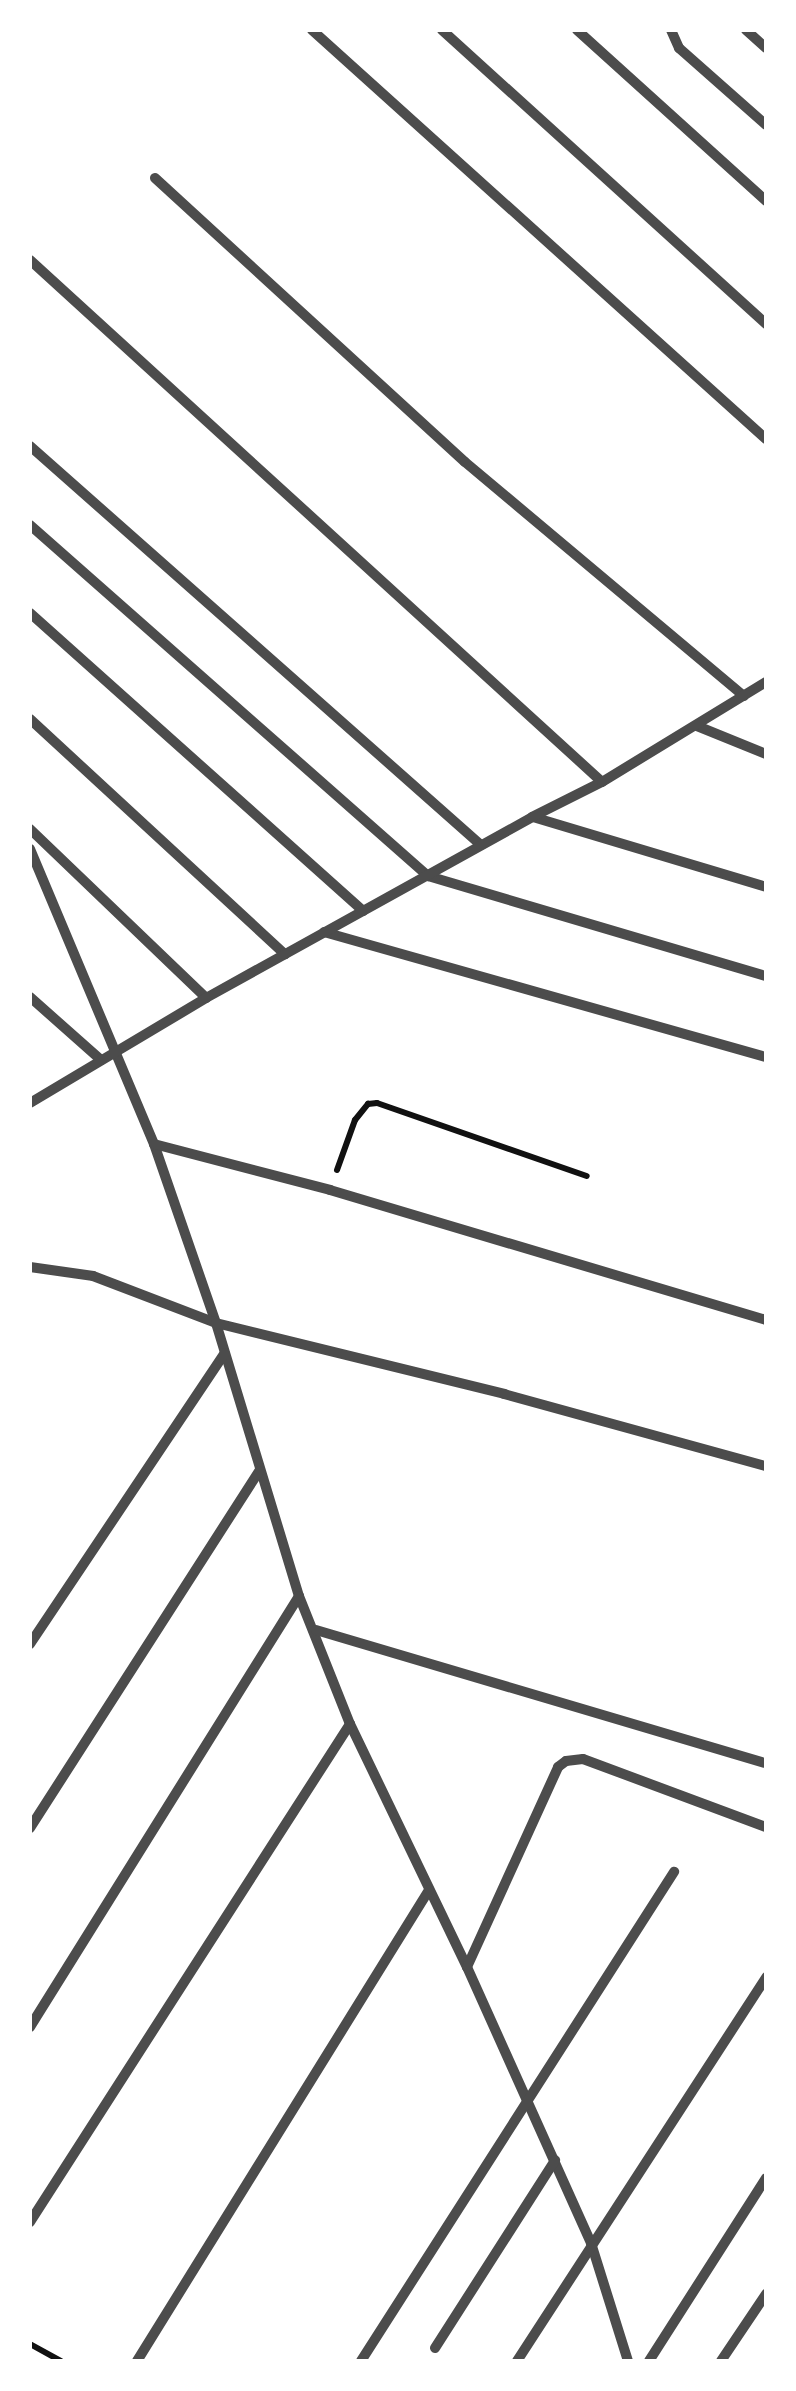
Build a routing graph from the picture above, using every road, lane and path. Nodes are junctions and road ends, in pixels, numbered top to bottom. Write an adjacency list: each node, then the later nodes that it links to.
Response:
1 (312, 30): 12 (street)
2 (442, 30): 11 (street)
3 (577, 30): 9 (street)
4 (671, 30): 7 (street)
5 (746, 30): 6 (street)
6 (766, 48)
7 (766, 125)
8 (156, 178): 17 (street)
9 (766, 201)
10 (30, 260): 21 (street)
11 (766, 324)
12 (766, 439)
13 (30, 446): 24 (street)
14 (30, 524): 26 (street)
15 (30, 612): 28 (street)
16 (766, 682): 17 (street)
17 (744, 696): 19 (street)
18 (30, 719): 30 (street)
19 (698, 726): 20 (street); 21 (street)
20 (766, 754)
21 (602, 782): 22 (street)
22 (532, 816): 24 (street); 27 (street)
23 (30, 829): 33 (street)
24 (480, 844): 26 (street)
25 (30, 849): 34 (street)
26 (428, 876): 28 (street); 31 (street)
27 (766, 886)
28 (363, 911): 29 (street)
29 (324, 932): 30 (street); 35 (street)
30 (284, 954): 33 (street)
31 (766, 976)
32 (30, 997): 36 (street)
33 (206, 998): 34 (street)
34 (118, 1050): 36 (street); 38 (street)
35 (766, 1057)
36 (102, 1060): 37 (street)
37 (30, 1103)
38 (154, 1144): 40 (street); 43 (street)
39 (587, 1176): 40 (path)
40 (330, 1190): 42 (street)
41 (30, 1267): 43 (street)
42 (766, 1320)
43 (216, 1323): 44 (street); 45 (street)
44 (225, 1353): 46 (street); 49 (street)
45 (766, 1466)
46 (259, 1471): 47 (street); 53 (street)
47 (299, 1596): 48 (street); 58 (street)
48 (316, 1630): 50 (street); 51 (street)
49 (30, 1644)
50 (350, 1724): 55 (street); 62 (street)
51 (766, 1764)
52 (766, 1827): 56 (street)
53 (30, 1828)
54 (674, 1872): 59 (street)
55 (429, 1890): 56 (street); 68 (street)
56 (467, 1967): 59 (street)
57 (766, 1977): 63 (street)
58 (30, 2027)
59 (527, 2098): 60 (street); 69 (street)
60 (555, 2160): 63 (street); 66 (street)
61 (766, 2178): 72 (street)
62 (30, 2222)
63 (591, 2243): 70 (street); 71 (street)
64 (766, 2294): 73 (street)
65 (30, 2344): 67 (path)
66 (434, 2348)
67 (60, 2361)
68 (137, 2361)
69 (362, 2361)
70 (517, 2361)
71 (628, 2361)
72 (649, 2361)
73 (721, 2361)

